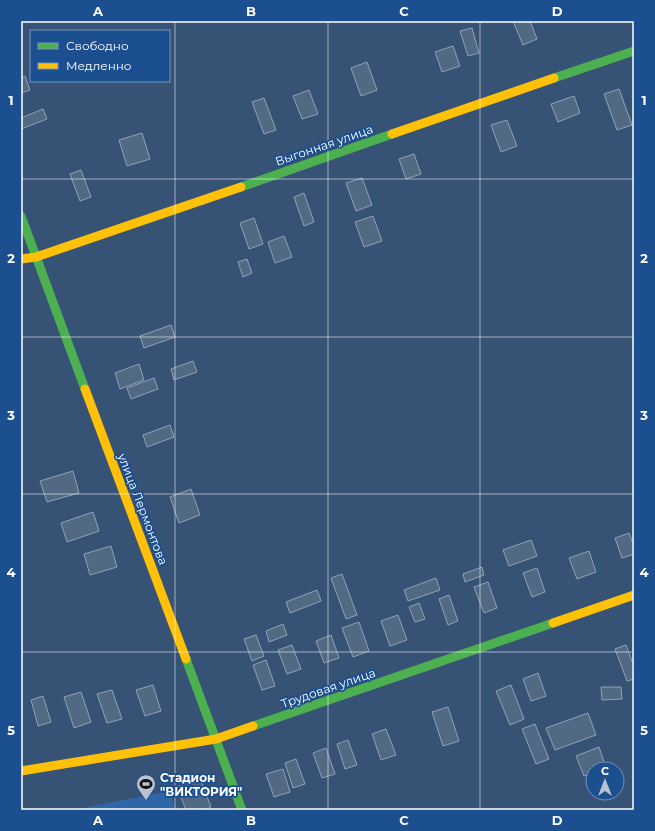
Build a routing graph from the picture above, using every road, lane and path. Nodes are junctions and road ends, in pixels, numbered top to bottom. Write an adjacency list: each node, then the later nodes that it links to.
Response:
1 (634, 52): 3 (street, Выгонная улица)
2 (21, 216): 3 (street, улица Лермонтова)
3 (36, 257): 4 (street, Выгонная улица); 6 (street, улица Лермонтова)
4 (21, 259)
5 (634, 595): 6 (street, Трудовая улица)
6 (216, 739): 7 (street, Трудовая улица); 8 (street, улица Лермонтова)
7 (21, 771)
8 (242, 810)

